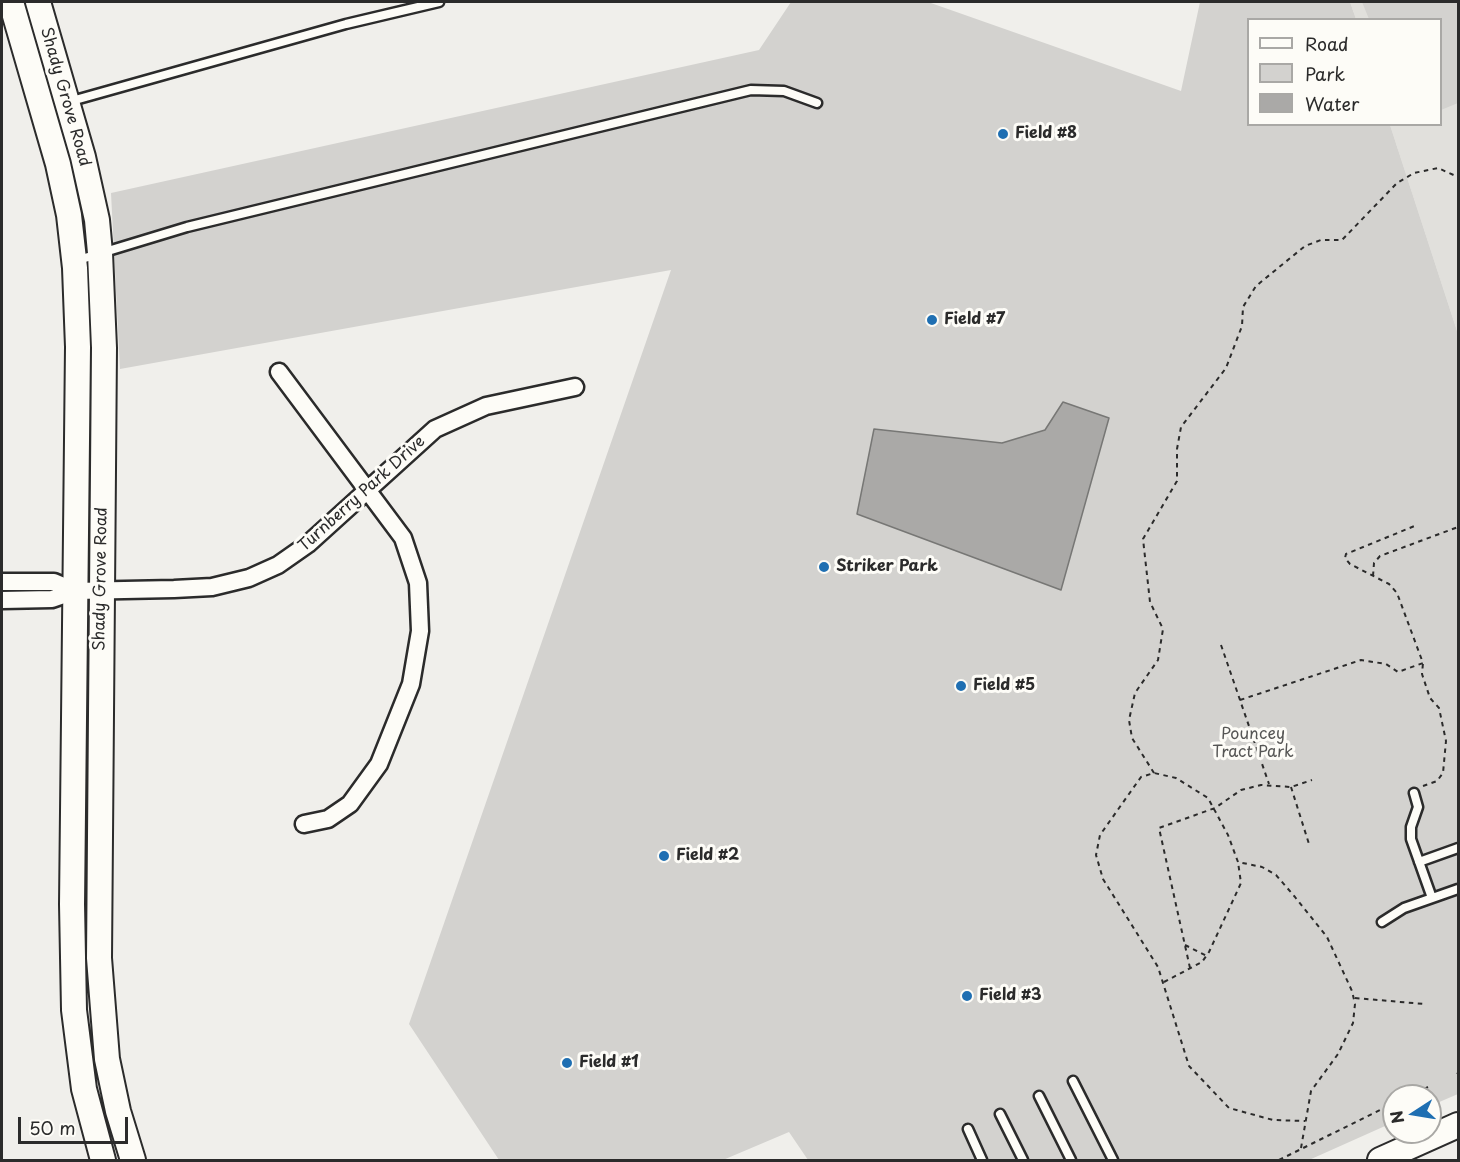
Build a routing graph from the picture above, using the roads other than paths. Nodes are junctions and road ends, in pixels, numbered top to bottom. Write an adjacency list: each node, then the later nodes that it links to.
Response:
1 (11, 2): 7 (main road, Shady Grove Road)
2 (38, 2): 4 (main road, Shady Grove Road)
3 (439, 2): 4 (lane)
4 (68, 102): 6 (main road, Shady Grove Road)
5 (818, 103): 6 (lane)
6 (100, 253): 7 (lane); 13 (main road, Shady Grove Road)
7 (75, 261): 12 (main road, Shady Grove Road)
8 (279, 372): 10 (street)
9 (575, 387): 10 (street, Turnberry Park Drive)
10 (368, 489): 13 (street, Turnberry Park Drive); 16 (street)
11 (2, 582): 12 (street, Turnberry Park Drive)
12 (75, 591): 13 (street, Turnberry Park Drive); 14 (street, Turnberry Park Drive); 22 (main road, Shady Grove Road)
13 (101, 591): 22 (main road, Shady Grove Road)
14 (2, 600)
15 (1418, 790): 18 (lane)
16 (304, 824)
17 (1458, 848): 18 (lane)
18 (1419, 862): 20 (lane)
19 (1458, 889): 20 (lane)
20 (1432, 898): 21 (lane)
21 (1382, 922)
22 (90, 1035): 28 (main road, Shady Grove Road); 29 (main road, Shady Grove Road)
23 (1072, 1081): 33 (lane)
24 (1040, 1096): 32 (lane)
25 (1000, 1114): 31 (lane)
26 (1458, 1125): 34 (main road)
27 (968, 1129): 30 (lane)
28 (103, 1161)
29 (133, 1161)
30 (982, 1161)
31 (1023, 1161)
32 (1071, 1161)
33 (1113, 1161)
34 (1380, 1161)

